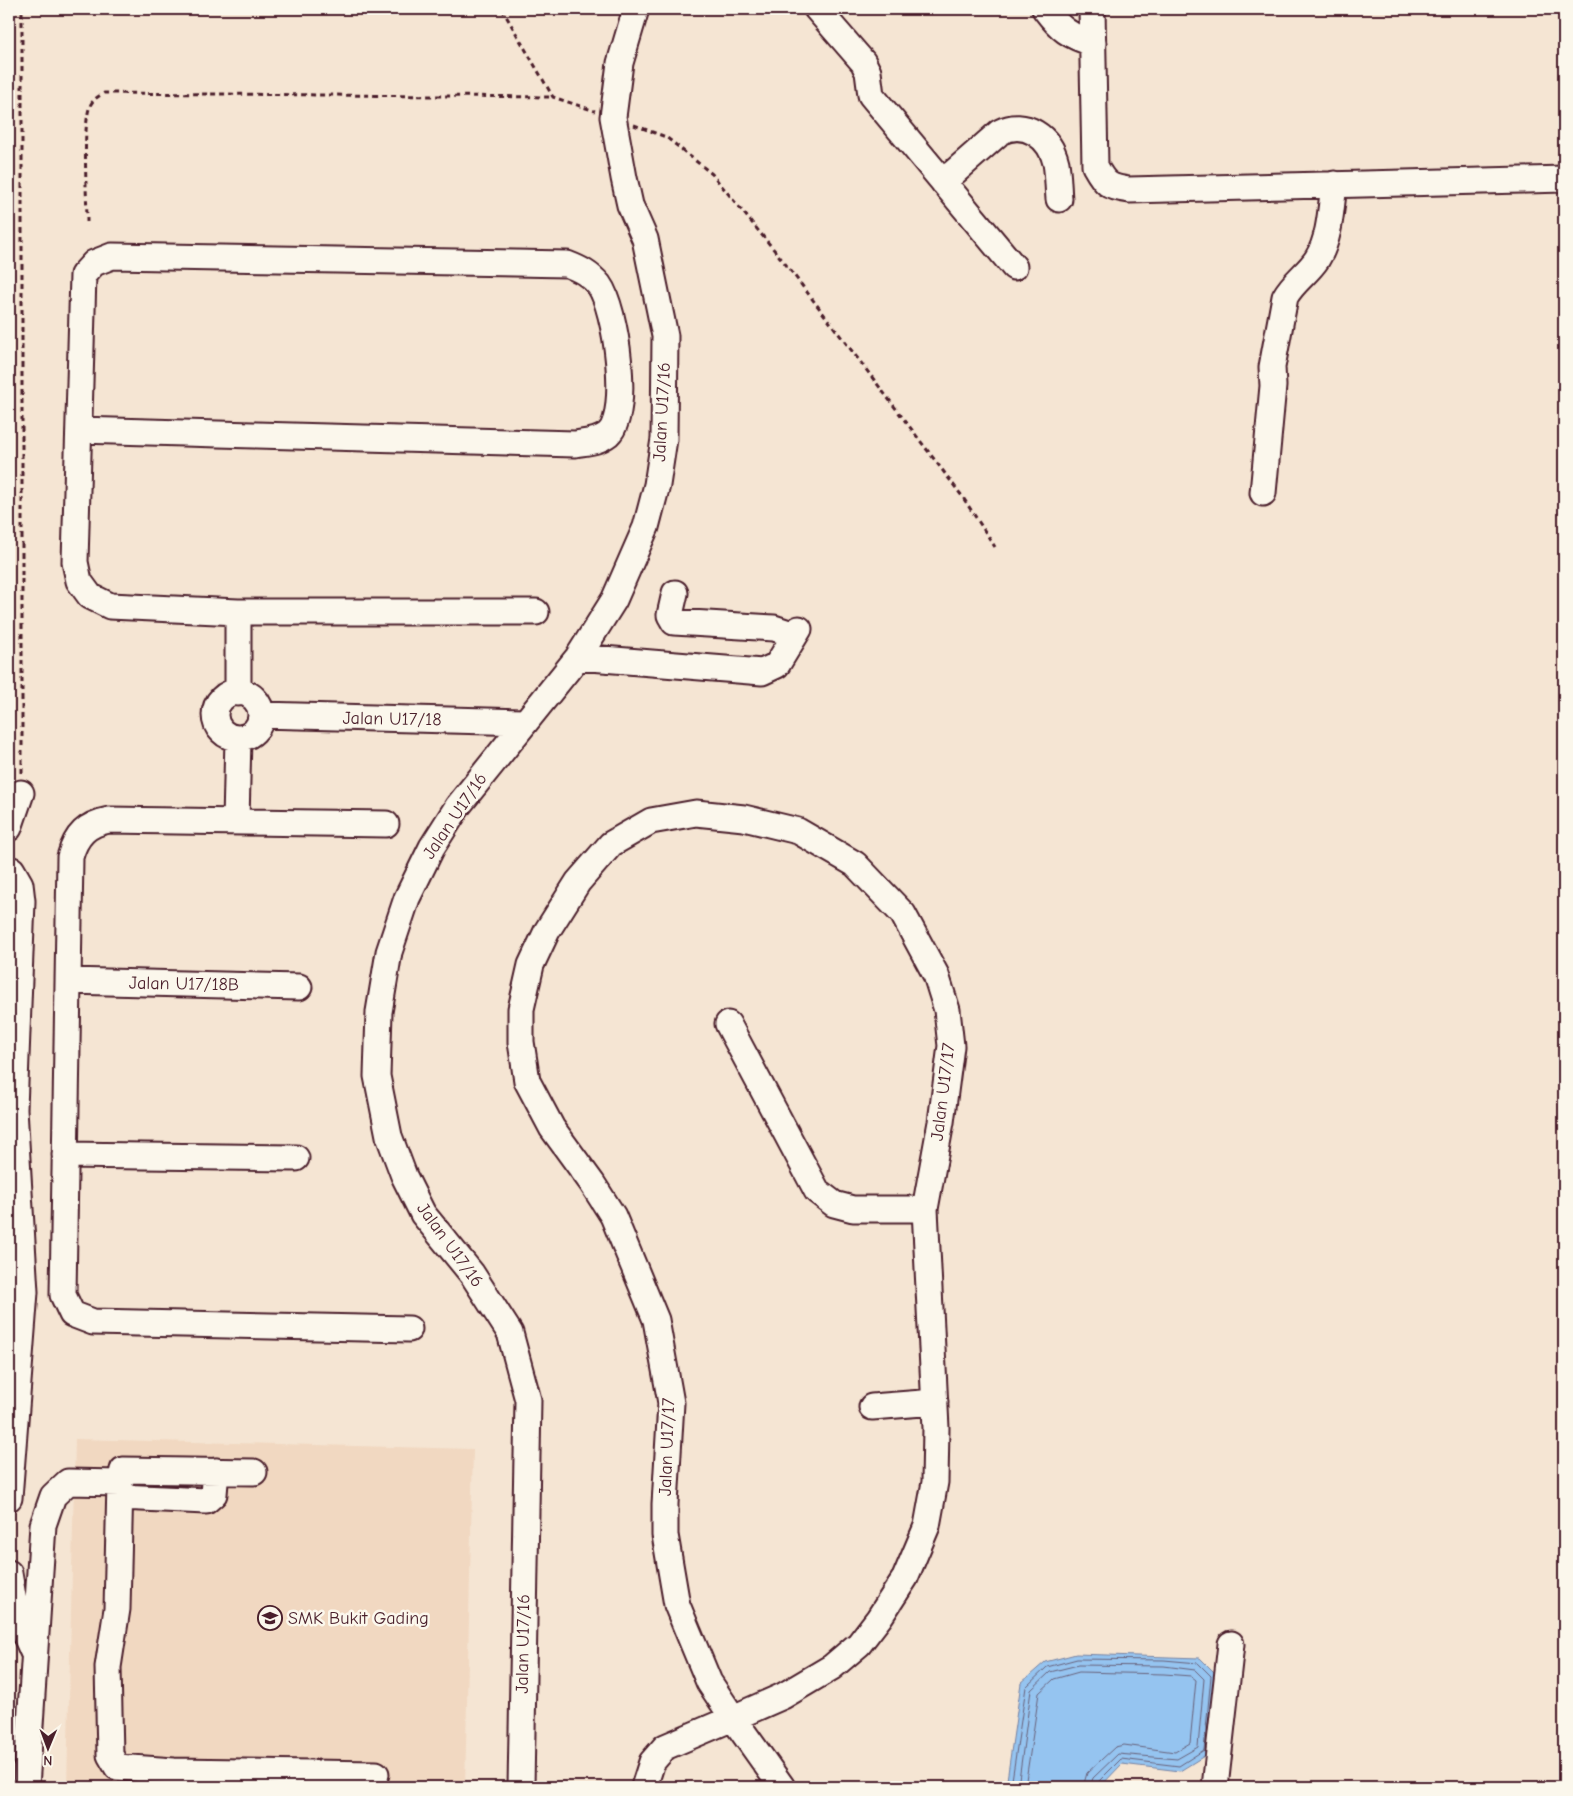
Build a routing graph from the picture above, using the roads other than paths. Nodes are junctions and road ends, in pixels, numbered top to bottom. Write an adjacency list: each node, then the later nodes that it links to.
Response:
1 (636, 9): 16 (street, Jalan U17/16)
2 (817, 9): 7 (street)
3 (1045, 9): 5 (street)
4 (1092, 9): 5 (street)
5 (1093, 43): 8 (street)
6 (1564, 179): 8 (street)
7 (943, 182): 9 (street); 10 (street)
8 (1334, 184): 12 (street)
9 (1059, 198)
10 (1014, 267)
11 (79, 430): 11 (street); 14 (street)
12 (1263, 493)
13 (674, 594): 16 (street)
14 (238, 612): 15 (street); 17 (street)
15 (536, 612)
16 (578, 657): 19 (street, Jalan U17/16)
17 (238, 693): 18 (street); 20 (street)
18 (261, 715): 19 (street, Jalan U17/18); 20 (street)
19 (524, 722): 45 (street, Jalan U17/16)
20 (238, 738): 22 (street)
21 (21, 794): 24 (street)
22 (236, 821): 23 (street); 26 (street)
23 (386, 824)
24 (9, 828)
25 (9, 870): 36 (street)
26 (68, 982): 27 (street, Jalan U17/18B); 29 (street)
27 (299, 987)
28 (728, 1024): 31 (street)
29 (65, 1155): 30 (street); 32 (street)
30 (296, 1158)
31 (925, 1209): 33 (street, Jalan U17/17); 41 (street, Jalan U17/17)
32 (409, 1329)
33 (935, 1402): 34 (street); 41 (street, Jalan U17/17)
34 (872, 1407)
35 (254, 1472): 37 (street)
36 (9, 1489)
37 (120, 1490): 40 (street); 43 (street)
38 (9, 1573): 40 (street)
39 (1231, 1644): 48 (street)
40 (34, 1655): 44 (street)
41 (733, 1718): 46 (street); 47 (street, Jalan U17/17)
42 (376, 1774): 43 (street)
43 (117, 1777)
44 (26, 1787)
45 (521, 1787)
46 (644, 1787)
47 (782, 1787)
48 (1215, 1787)

